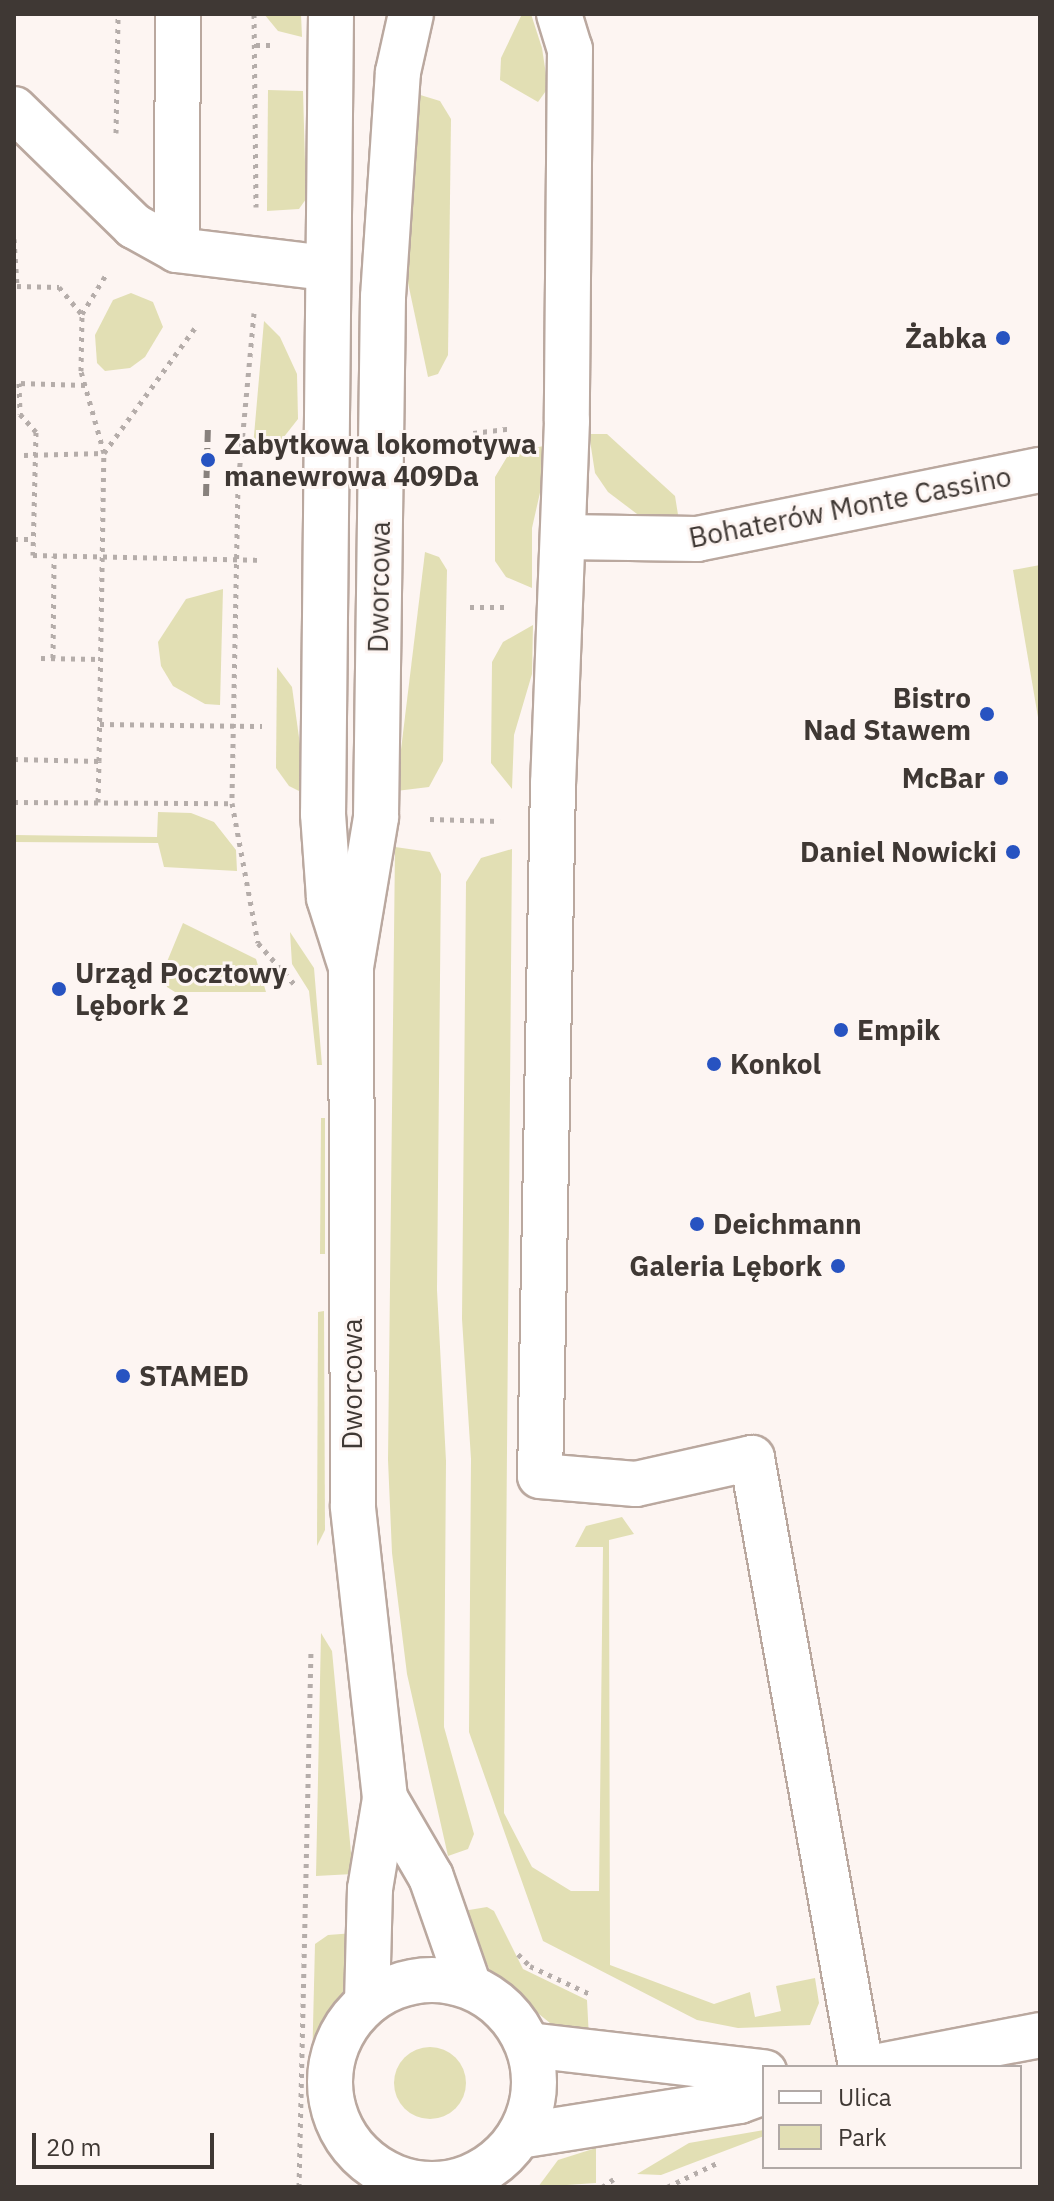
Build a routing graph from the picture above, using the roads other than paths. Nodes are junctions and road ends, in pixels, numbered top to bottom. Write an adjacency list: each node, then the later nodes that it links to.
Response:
1 (178, 14): 6 (street)
2 (331, 14): 7 (street, Dworcowa)
3 (411, 14): 10 (street, Dworcowa)
4 (559, 14): 9 (street)
5 (14, 109): 6 (street)
6 (177, 250): 7 (street)
7 (326, 268): 10 (street, Dworcowa)
8 (1040, 470): 9 (street, Bohaterów Monte Cassino)
9 (563, 537): 16 (street)
10 (351, 967): 11 (street, Dworcowa)
11 (385, 1798): 12 (street, Dworcowa); 13 (street, Dworcowa)
12 (469, 1986): 13 (street); 15 (street)
13 (367, 2003): 21 (street)
14 (1040, 2035): 17 (street)
15 (529, 2045): 18 (street); 20 (street)
16 (861, 2065)
17 (884, 2065)
18 (762, 2072)
19 (762, 2093): 20 (street)
20 (512, 2159): 22 (street)
21 (357, 2171): 22 (street)
22 (438, 2186)

